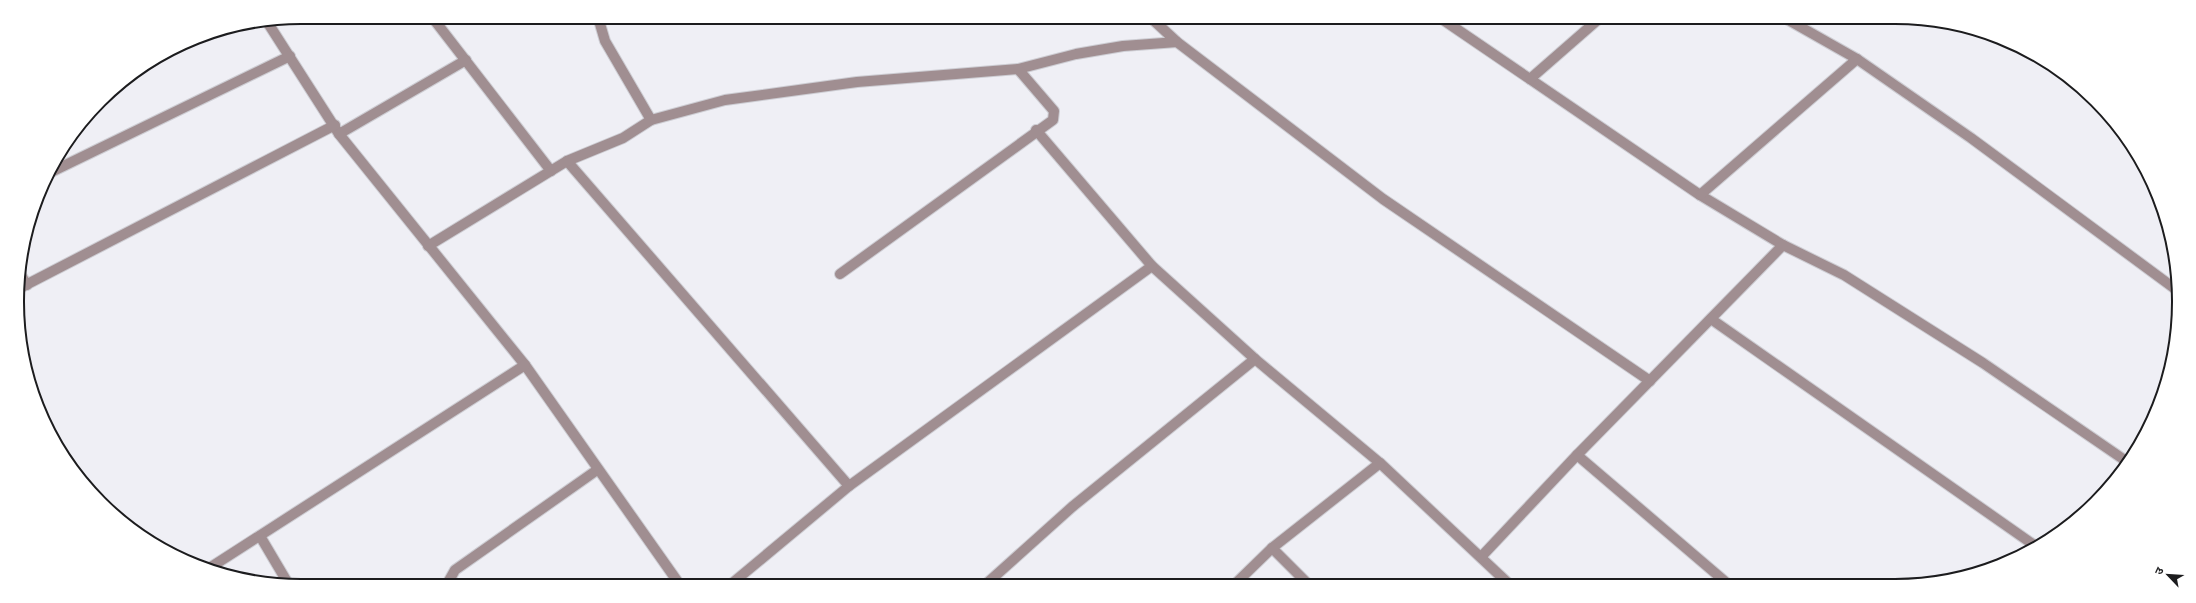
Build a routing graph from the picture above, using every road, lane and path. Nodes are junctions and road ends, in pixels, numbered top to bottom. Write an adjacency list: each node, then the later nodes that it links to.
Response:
1 (438, 24): 11 (street)
2 (600, 24): 14 (street)
3 (1157, 24): 8 (street)
4 (1449, 24): 13 (street)
5 (1593, 24): 13 (street)
6 (1795, 24): 10 (street)
7 (270, 26): 9 (street)
8 (1176, 42): 12 (street); 30 (street)
9 (290, 56): 15 (street); 18 (street)
10 (1857, 59): 20 (street); 26 (street)
11 (466, 60): 15 (street); 19 (street)
12 (1018, 69): 14 (street); 16 (street)
13 (1530, 79): 20 (street)
14 (651, 120): 17 (street)
15 (337, 129): 21 (street); 25 (street)
16 (1036, 130): 23 (street); 24 (street)
17 (567, 161): 19 (street); 35 (street)
18 (58, 169)
19 (551, 171): 21 (street)
20 (1700, 195): 22 (street)
21 (428, 246): 29 (street)
22 (1783, 246): 27 (street); 32 (street)
23 (1152, 266): 28 (street); 35 (street)
24 (840, 274)
25 (25, 286)
26 (2171, 287)
27 (1711, 319): 30 (street); 37 (street)
28 (1255, 359): 33 (street); 45 (street)
29 (525, 365): 34 (street); 36 (street)
30 (1650, 381): 31 (street)
31 (1577, 455): 39 (street); 49 (street)
32 (2123, 459)
33 (1380, 463): 38 (street); 39 (street)
34 (597, 470): 42 (street); 43 (street)
35 (849, 486): 44 (street)
36 (260, 536): 40 (street); 41 (street)
37 (2031, 543)
38 (1272, 548): 46 (street); 47 (street)
39 (1481, 557): 48 (street)
40 (214, 565)
41 (285, 578)
42 (450, 579)
43 (676, 579)
44 (737, 579)
45 (992, 579)
46 (1240, 579)
47 (1304, 579)
48 (1504, 579)
49 (1722, 579)

